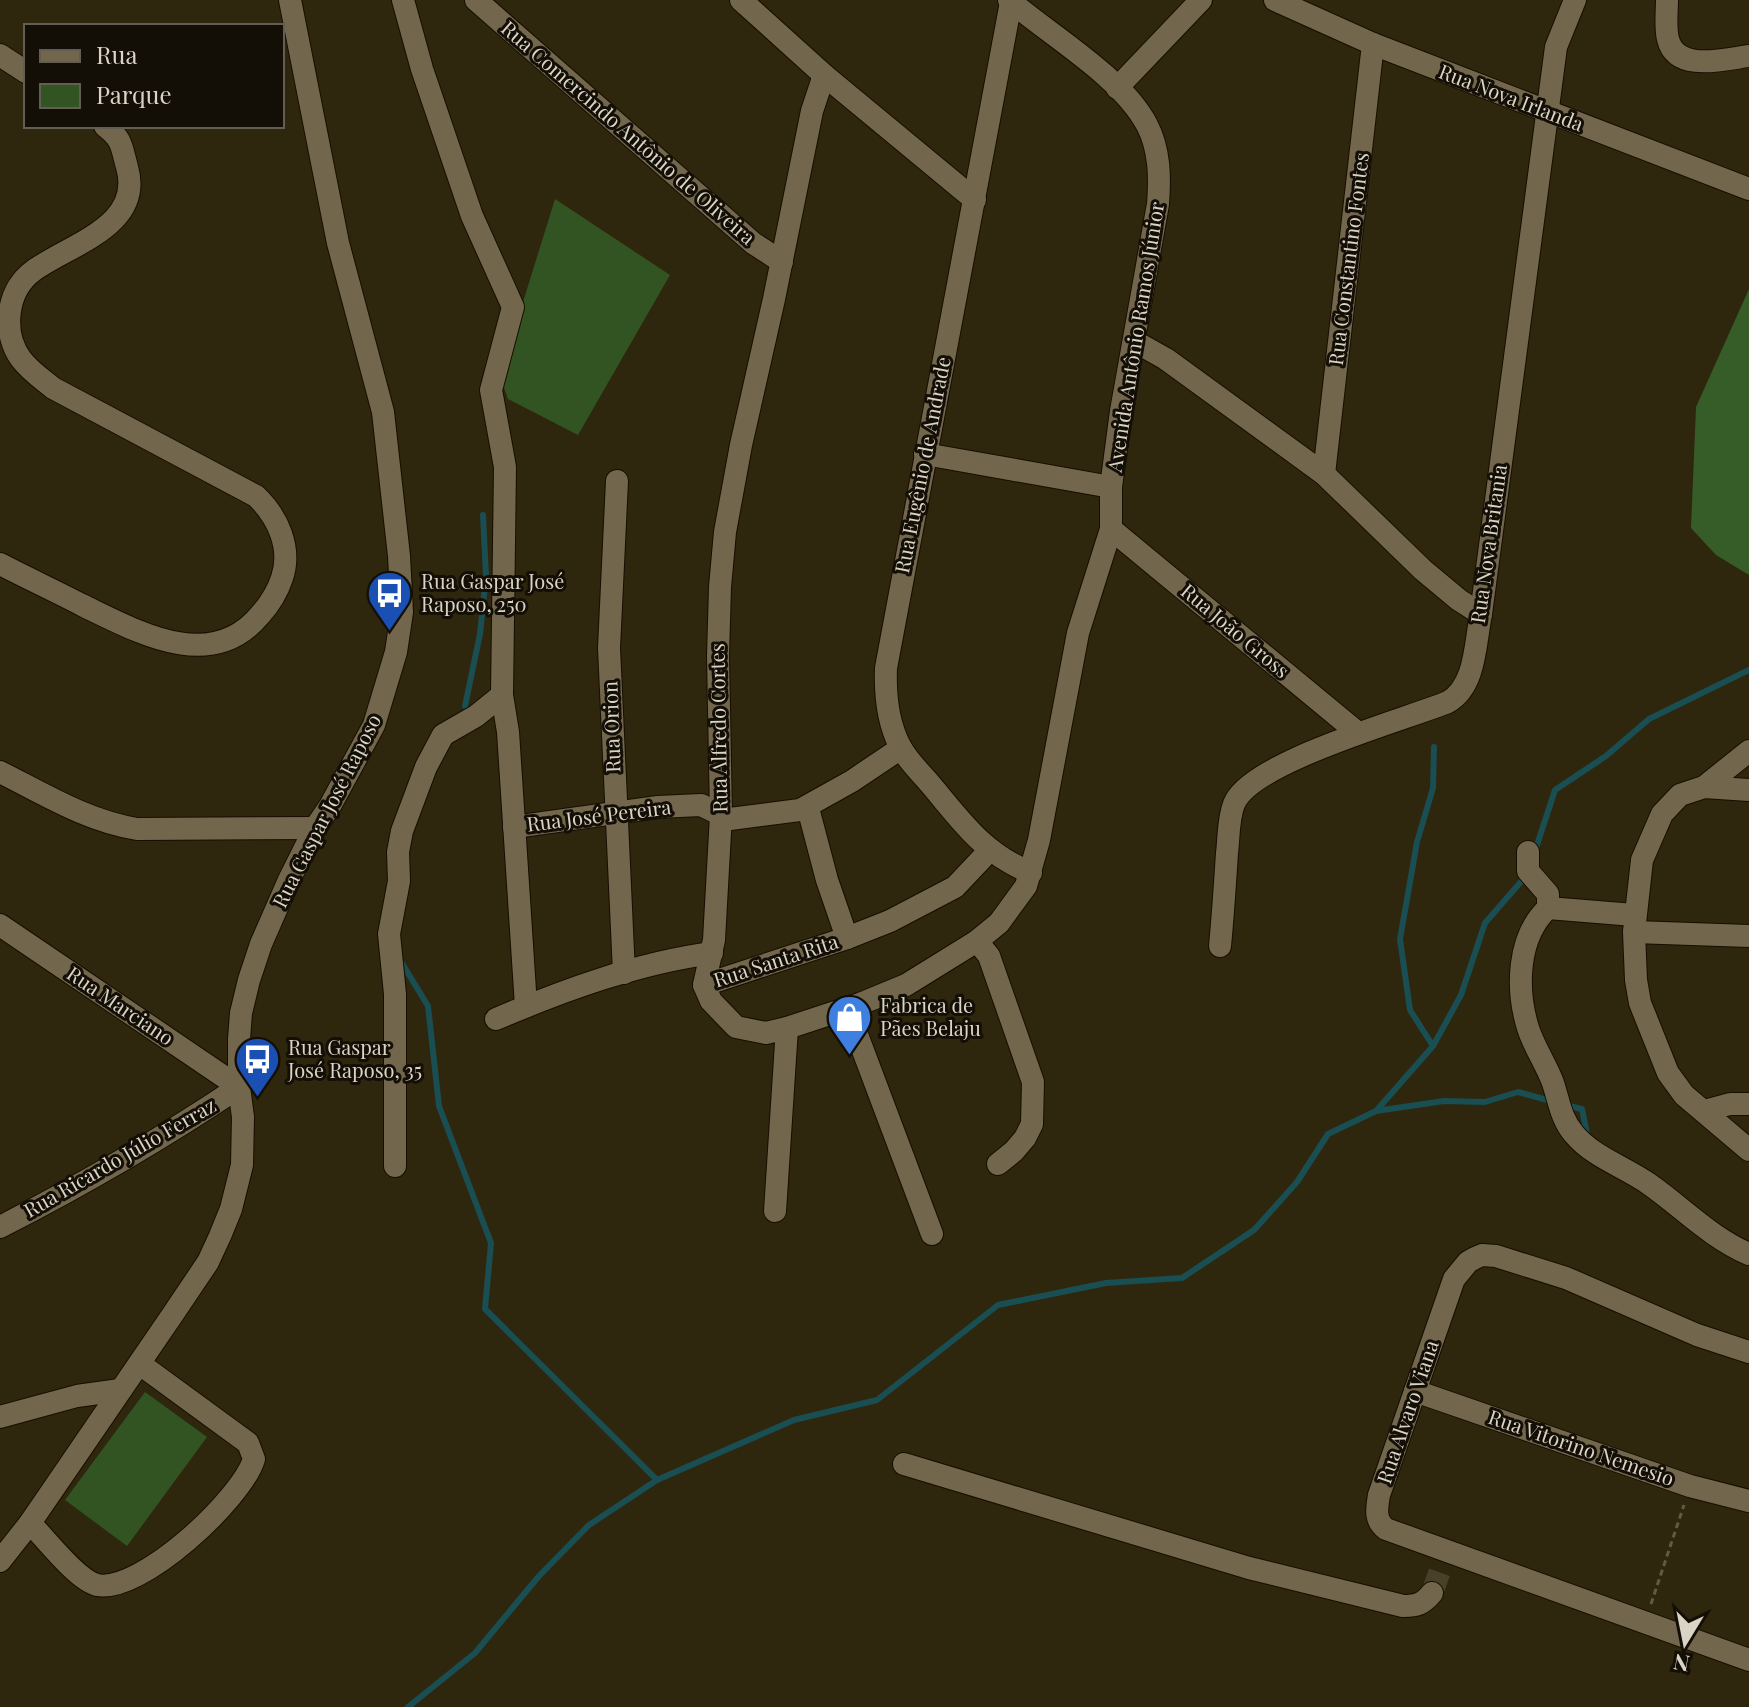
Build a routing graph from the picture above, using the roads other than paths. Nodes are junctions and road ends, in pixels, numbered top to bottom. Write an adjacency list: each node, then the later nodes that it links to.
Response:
1 (290, 0): 13 (street, Rua Gaspar José Raposo)
2 (403, 0): 30 (street)
3 (476, 0): 21 (street, Rua Comercindo Antônio de Oliveira)
4 (741, 0): 15 (street)
5 (1201, 0): 16 (street)
6 (1275, 0): 10 (street, Rua Nova Irlanda)
7 (1575, 0): 17 (street, Rua Nova Britania)
8 (1667, 0): 12 (street)
9 (1010, 1): 16 (street, Avenida Antônio Ramos Júnior); 20 (street, Rua Eugênio de Andrade)
10 (1373, 44): 17 (street, Rua Nova Irlanda); 24 (street, Rua Constantino Fontes)
11 (0, 55): 14 (street)
12 (1749, 56)
13 (293, 68): 41 (street, Rua Gaspar José Raposo)
14 (24, 71)
15 (824, 75): 20 (street); 21 (street, Rua Alfredo Cortes)
16 (1117, 88): 22 (street, Avenida Antônio Ramos Júnior)
17 (1547, 112): 19 (street, Rua Nova Irlanda); 29 (street, Rua Nova Britania)
18 (117, 130): 28 (street)
19 (1749, 189)
20 (975, 200): 23 (street, Rua Eugênio de Andrade)
21 (782, 262): 39 (street, Rua Alfredo Cortes)
22 (1134, 341): 24 (street); 26 (street, Avenida Antônio Ramos Júnior)
23 (925, 454): 26 (street); 32 (street, Rua Eugênio de Andrade)
24 (1324, 474): 29 (street)
25 (617, 481): 38 (street, Rua Orion)
26 (1111, 487): 27 (street, Avenida Antônio Ramos Júnior)
27 (1111, 529): 31 (street, Rua João Gross); 44 (street, Avenida Antônio Ramos Júnior)
28 (0, 564)
29 (1481, 614): 31 (street, Rua Nova Britania)
30 (502, 695): 40 (street); 64 (street)
31 (1358, 733): 51 (street, Rua Nova Britania)
32 (901, 748): 37 (street, Rua José Pereira); 42 (street, Rua Eugênio de Andrade)
33 (1749, 751): 35 (street)
34 (0, 772): 41 (street)
35 (1704, 787): 36 (street); 46 (street)
36 (1749, 790)
37 (808, 808): 39 (street, Rua José Pereira); 49 (street, Rua Santa Rita)
38 (615, 814): 39 (street, Rua José Pereira); 40 (street, Rua José Pereira); 53 (street, Rua Orion)
39 (721, 815): 52 (street, Rua Alfredo Cortes)
40 (514, 827): 55 (street)
41 (315, 828): 59 (street, Rua Gaspar José Raposo)
42 (989, 851): 44 (street, Rua Eugênio de Andrade); 49 (street, Rua Santa Rita)
43 (1528, 852): 45 (street)
44 (1031, 873): 50 (street)
45 (1548, 908): 46 (street); 68 (street)
46 (1634, 923): 48 (street); 61 (street)
47 (0, 925): 59 (street, Rua Marciano)
48 (1749, 936)
49 (847, 938): 54 (street, Rua Santa Rita)
50 (977, 941): 56 (street); 63 (street)
51 (1220, 946)
52 (712, 953): 53 (street); 54 (street, Rua Alfredo Cortes)
53 (624, 973): 55 (street)
54 (704, 985): 58 (street)
55 (526, 1006): 57 (street)
56 (847, 1008): 58 (street); 67 (street)
57 (496, 1019)
58 (787, 1028): 65 (street)
59 (239, 1087): 66 (street, Rua Ricardo Júlio Ferraz); 70 (street, Rua Gaspar José Raposo)
60 (1749, 1104): 61 (street)
61 (1704, 1111): 62 (street)
62 (1749, 1150)
63 (998, 1164)
64 (395, 1166)
65 (775, 1211)
66 (0, 1227)
67 (932, 1234)
68 (1749, 1254)
69 (1749, 1352): 72 (street, Rua Alvaro Viana)
70 (140, 1364): 71 (street, Rua Gaspar José Raposo); 76 (street)
71 (120, 1390): 73 (street); 76 (street, Rua Gaspar José Raposo)
72 (1415, 1391): 75 (street, Rua Vitorino Nemesio); 79 (street, Rua Alvaro Viana)
73 (0, 1417)
74 (904, 1464): 78 (street)
75 (1749, 1501)
76 (30, 1523): 77 (street, Rua Gaspar José Raposo)
77 (0, 1561)
78 (1432, 1593)
79 (1749, 1660)

